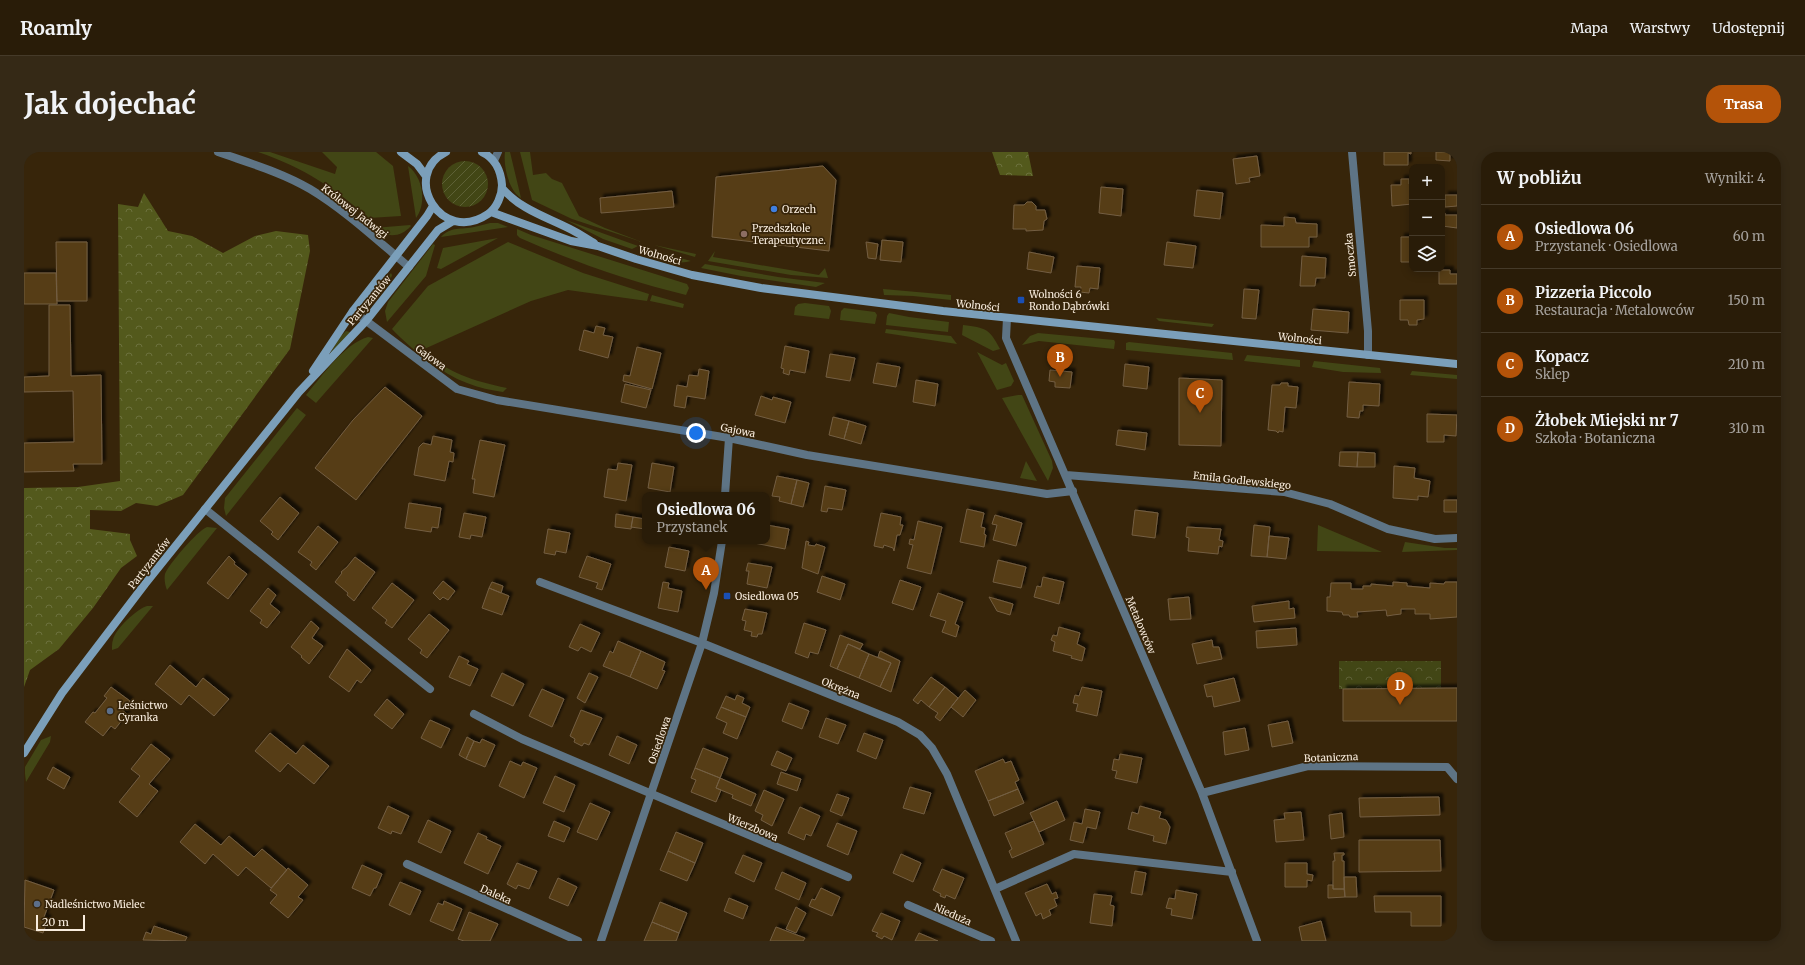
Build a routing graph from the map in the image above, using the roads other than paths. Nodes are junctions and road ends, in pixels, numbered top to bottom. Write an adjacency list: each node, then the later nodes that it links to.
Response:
1 (218, 152): 14 (street, Królowej Jadwigi)
2 (401, 152): 8 (main road)
3 (482, 152): 7 (main road)
4 (498, 152): 7 (street)
5 (1352, 152): 19 (street, Smoczka)
6 (441, 153): 8 (main road)
7 (494, 161): 9 (main road)
8 (426, 176): 10 (main road)
9 (502, 188): 11 (main road); 13 (main road, Wolności)
10 (433, 206): 12 (main road); 14 (main road, Partyzantów)
11 (490, 212): 12 (main road); 13 (main road, Wolności)
12 (453, 221): 15 (main road, Partyzantów)
13 (598, 246): 17 (main road, Wolności)
14 (396, 256): 15 (street, Królowej Jadwigi); 16 (main road, Partyzantów)
15 (409, 267): 18 (main road, Partyzantów)
16 (353, 311): 18 (street, Gajowa); 21 (main road, Partyzantów)
17 (1007, 318): 19 (main road, Wolności); 23 (street, Metalowców)
18 (366, 320): 21 (main road, Partyzantów); 22 (street, Gajowa)
19 (1368, 355): 20 (main road, Wolności)
20 (1457, 364)
21 (299, 392): 26 (main road, Partyzantów)
22 (729, 438): 24 (street, Gajowa); 25 (street)
23 (1066, 475): 24 (street, Metalowców); 27 (street, Emila Godlewskiego)
24 (1074, 491): 35 (street, Metalowców)
25 (725, 492)
26 (205, 509): 31 (street); 33 (main road, Partyzantów)
27 (1457, 538)
28 (722, 544): 30 (street, Osiedlowa)
29 (540, 582): 30 (street, Okrężna)
30 (702, 642): 36 (street, Osiedlowa); 40 (street, Okrężna)
31 (430, 689)
32 (474, 714): 36 (street, Wierzbowa)
33 (24, 753)
34 (1457, 779): 35 (street, Botaniczna)
35 (1202, 793): 38 (street, Metalowców)
36 (651, 794): 39 (street, Wierzbowa); 43 (street, Osiedlowa)
37 (407, 864): 42 (street, Daleka)
38 (1232, 872): 40 (street); 46 (street, Metalowców)
39 (848, 877)
40 (996, 889): 45 (street, Okrężna)
41 (908, 905): 44 (street, Nieduża)
42 (578, 941)
43 (601, 941)
44 (991, 941)
45 (1016, 941)
46 (1257, 941)

